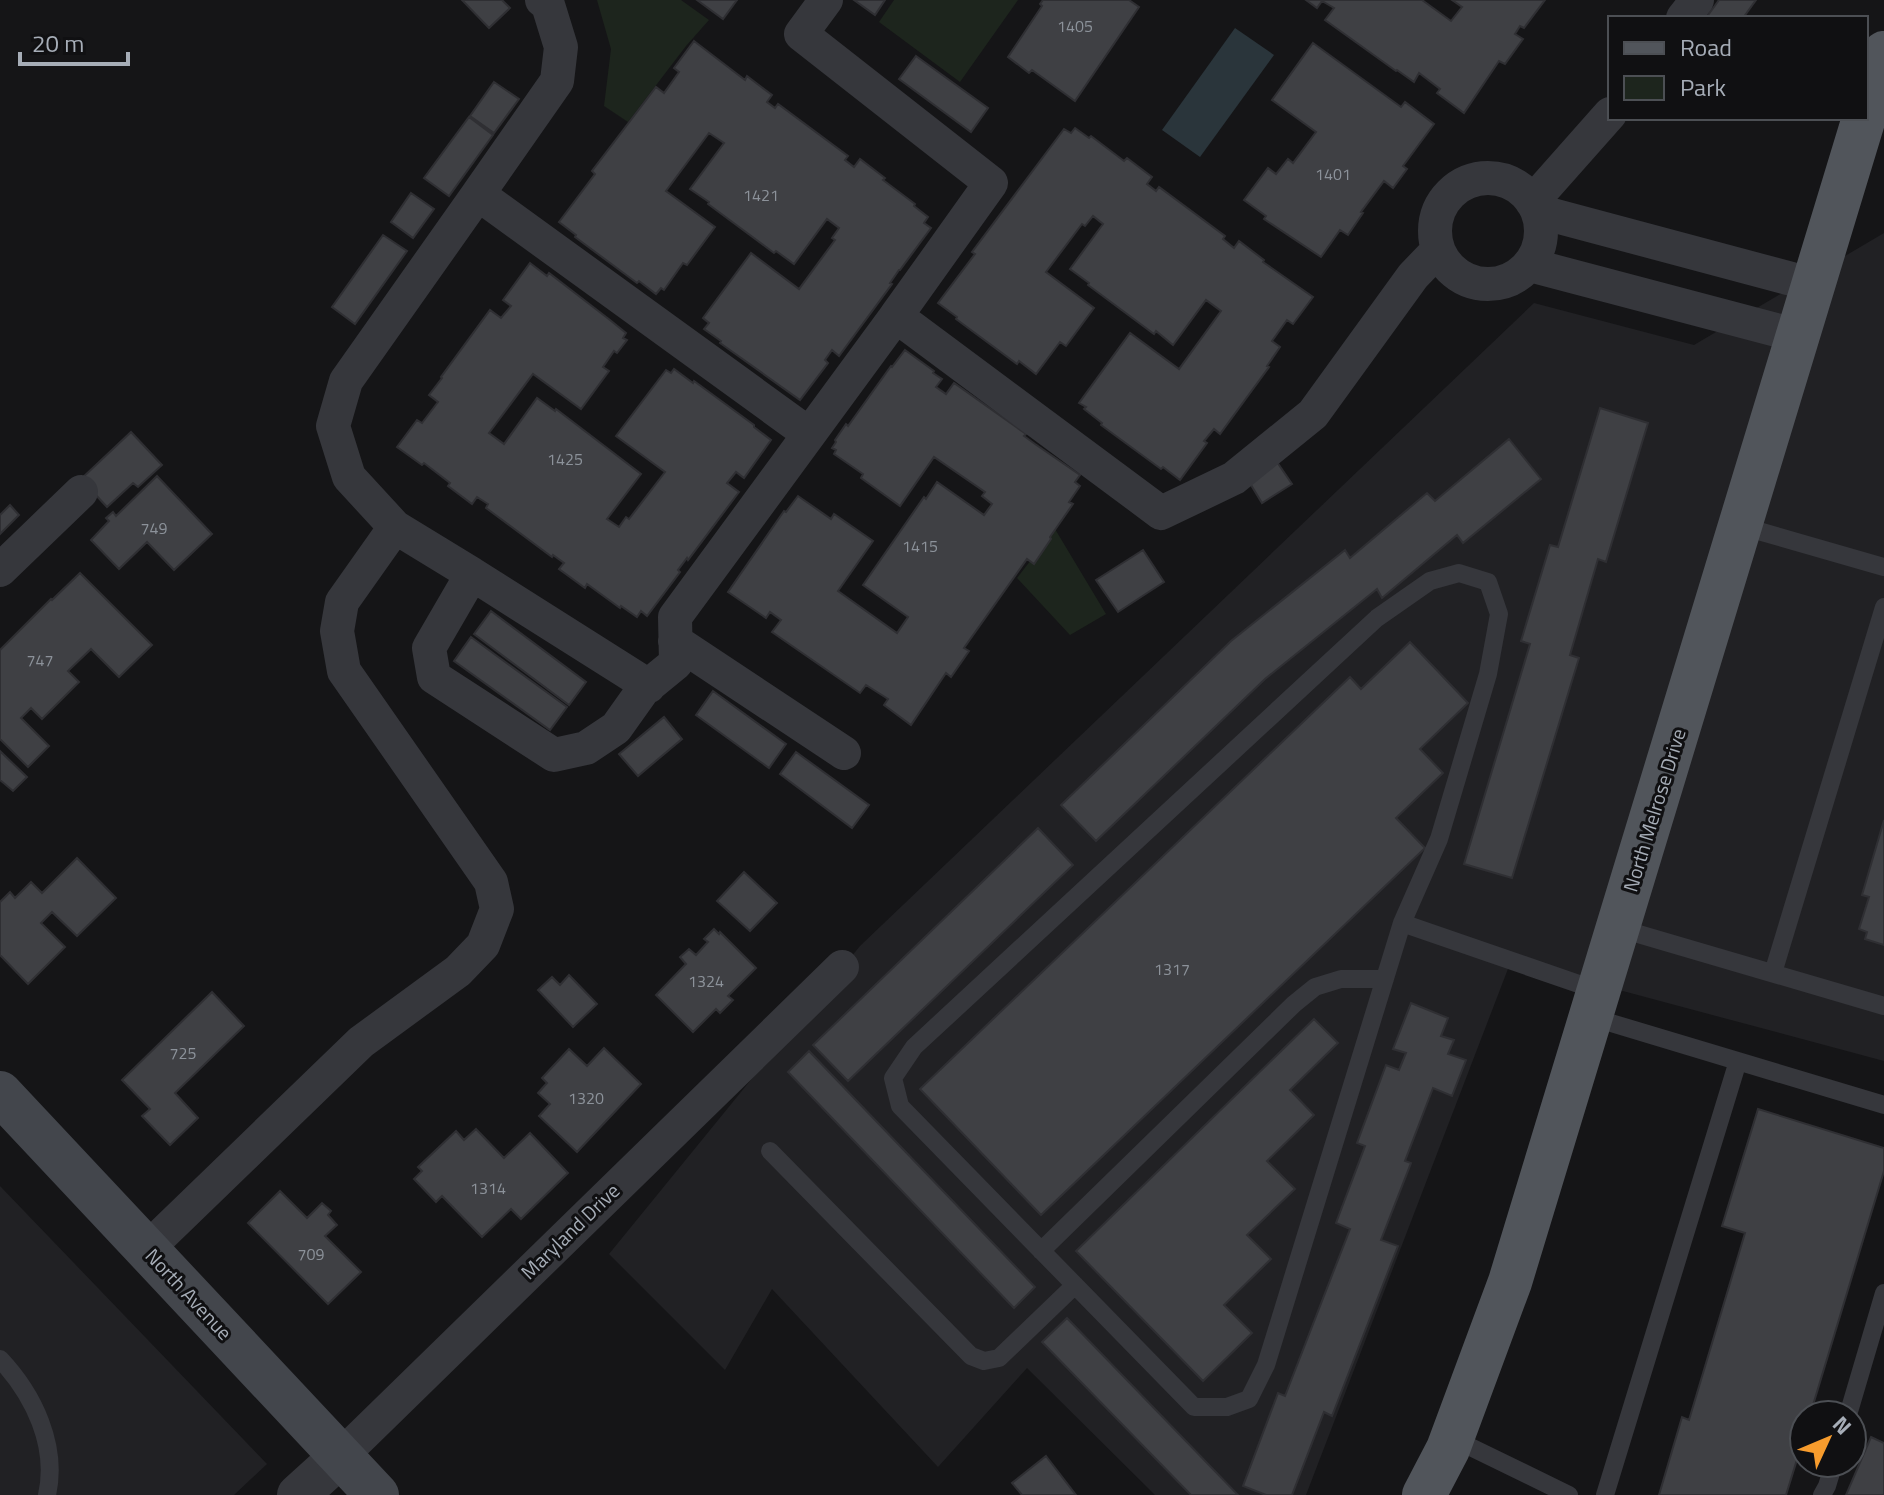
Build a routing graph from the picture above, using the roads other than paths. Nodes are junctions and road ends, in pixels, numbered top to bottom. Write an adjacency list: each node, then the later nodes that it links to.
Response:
1 (542, 0): 9 (street)
2 (826, 0): 14 (street)
3 (1697, 0): 4 (street)
4 (1685, 16)
5 (1884, 53): 6 (main road, North Melrose Drive)
6 (1868, 105)
7 (1608, 116): 10 (street)
8 (1864, 120): 13 (main road, North Melrose Drive)
9 (478, 194): 16 (street); 19 (street)
10 (1535, 206): 11 (street); 12 (street); 13 (street)
11 (1438, 250): 12 (street); 14 (street)
12 (1530, 265): 15 (street)
13 (1814, 285): 15 (main road, North Melrose Drive)
14 (896, 316): 16 (street)
15 (1799, 336): 18 (main road, North Melrose Drive)
16 (809, 434): 24 (street)
17 (81, 492): 21 (street)
18 (1741, 526): 20 (lane); 28 (main road, North Melrose Drive)
19 (395, 527): 22 (street); 38 (street)
20 (1884, 567)
21 (0, 570)
22 (472, 574): 25 (street); 25 (street)
23 (1884, 607): 30 (lane)
24 (675, 641): 25 (street); 26 (street)
25 (649, 686)
26 (844, 753)
27 (1402, 923): 31 (lane); 32 (lane); 39 (lane)
28 (1618, 928): 30 (lane); 32 (main road, North Melrose Drive)
29 (842, 967): 46 (street, Maryland Drive)
30 (1773, 973): 33 (lane)
31 (1385, 979): 39 (lane); 40 (lane)
32 (1595, 1004): 34 (lane); 45 (main road, North Melrose Drive)
33 (1884, 1006)
34 (1738, 1061): 36 (lane); 52 (lane)
35 (0, 1093): 38 (main road, North Avenue)
36 (1884, 1105)
37 (770, 1151): 40 (lane)
38 (146, 1250): 46 (main road, North Avenue)
39 (1041, 1251): 40 (lane)
40 (1075, 1285)
41 (1884, 1293): 42 (lane)
42 (1879, 1330): 44 (lane)
43 (0, 1359): 47 (lane)
44 (1854, 1399)
45 (1452, 1438): 50 (main road, North Melrose Drive); 51 (lane)
46 (341, 1456): 48 (street, Maryland Drive); 49 (main road, North Avenue)
47 (47, 1495)
48 (298, 1495)
49 (377, 1495)
50 (1424, 1495)
51 (1569, 1495)
52 (1605, 1495)

